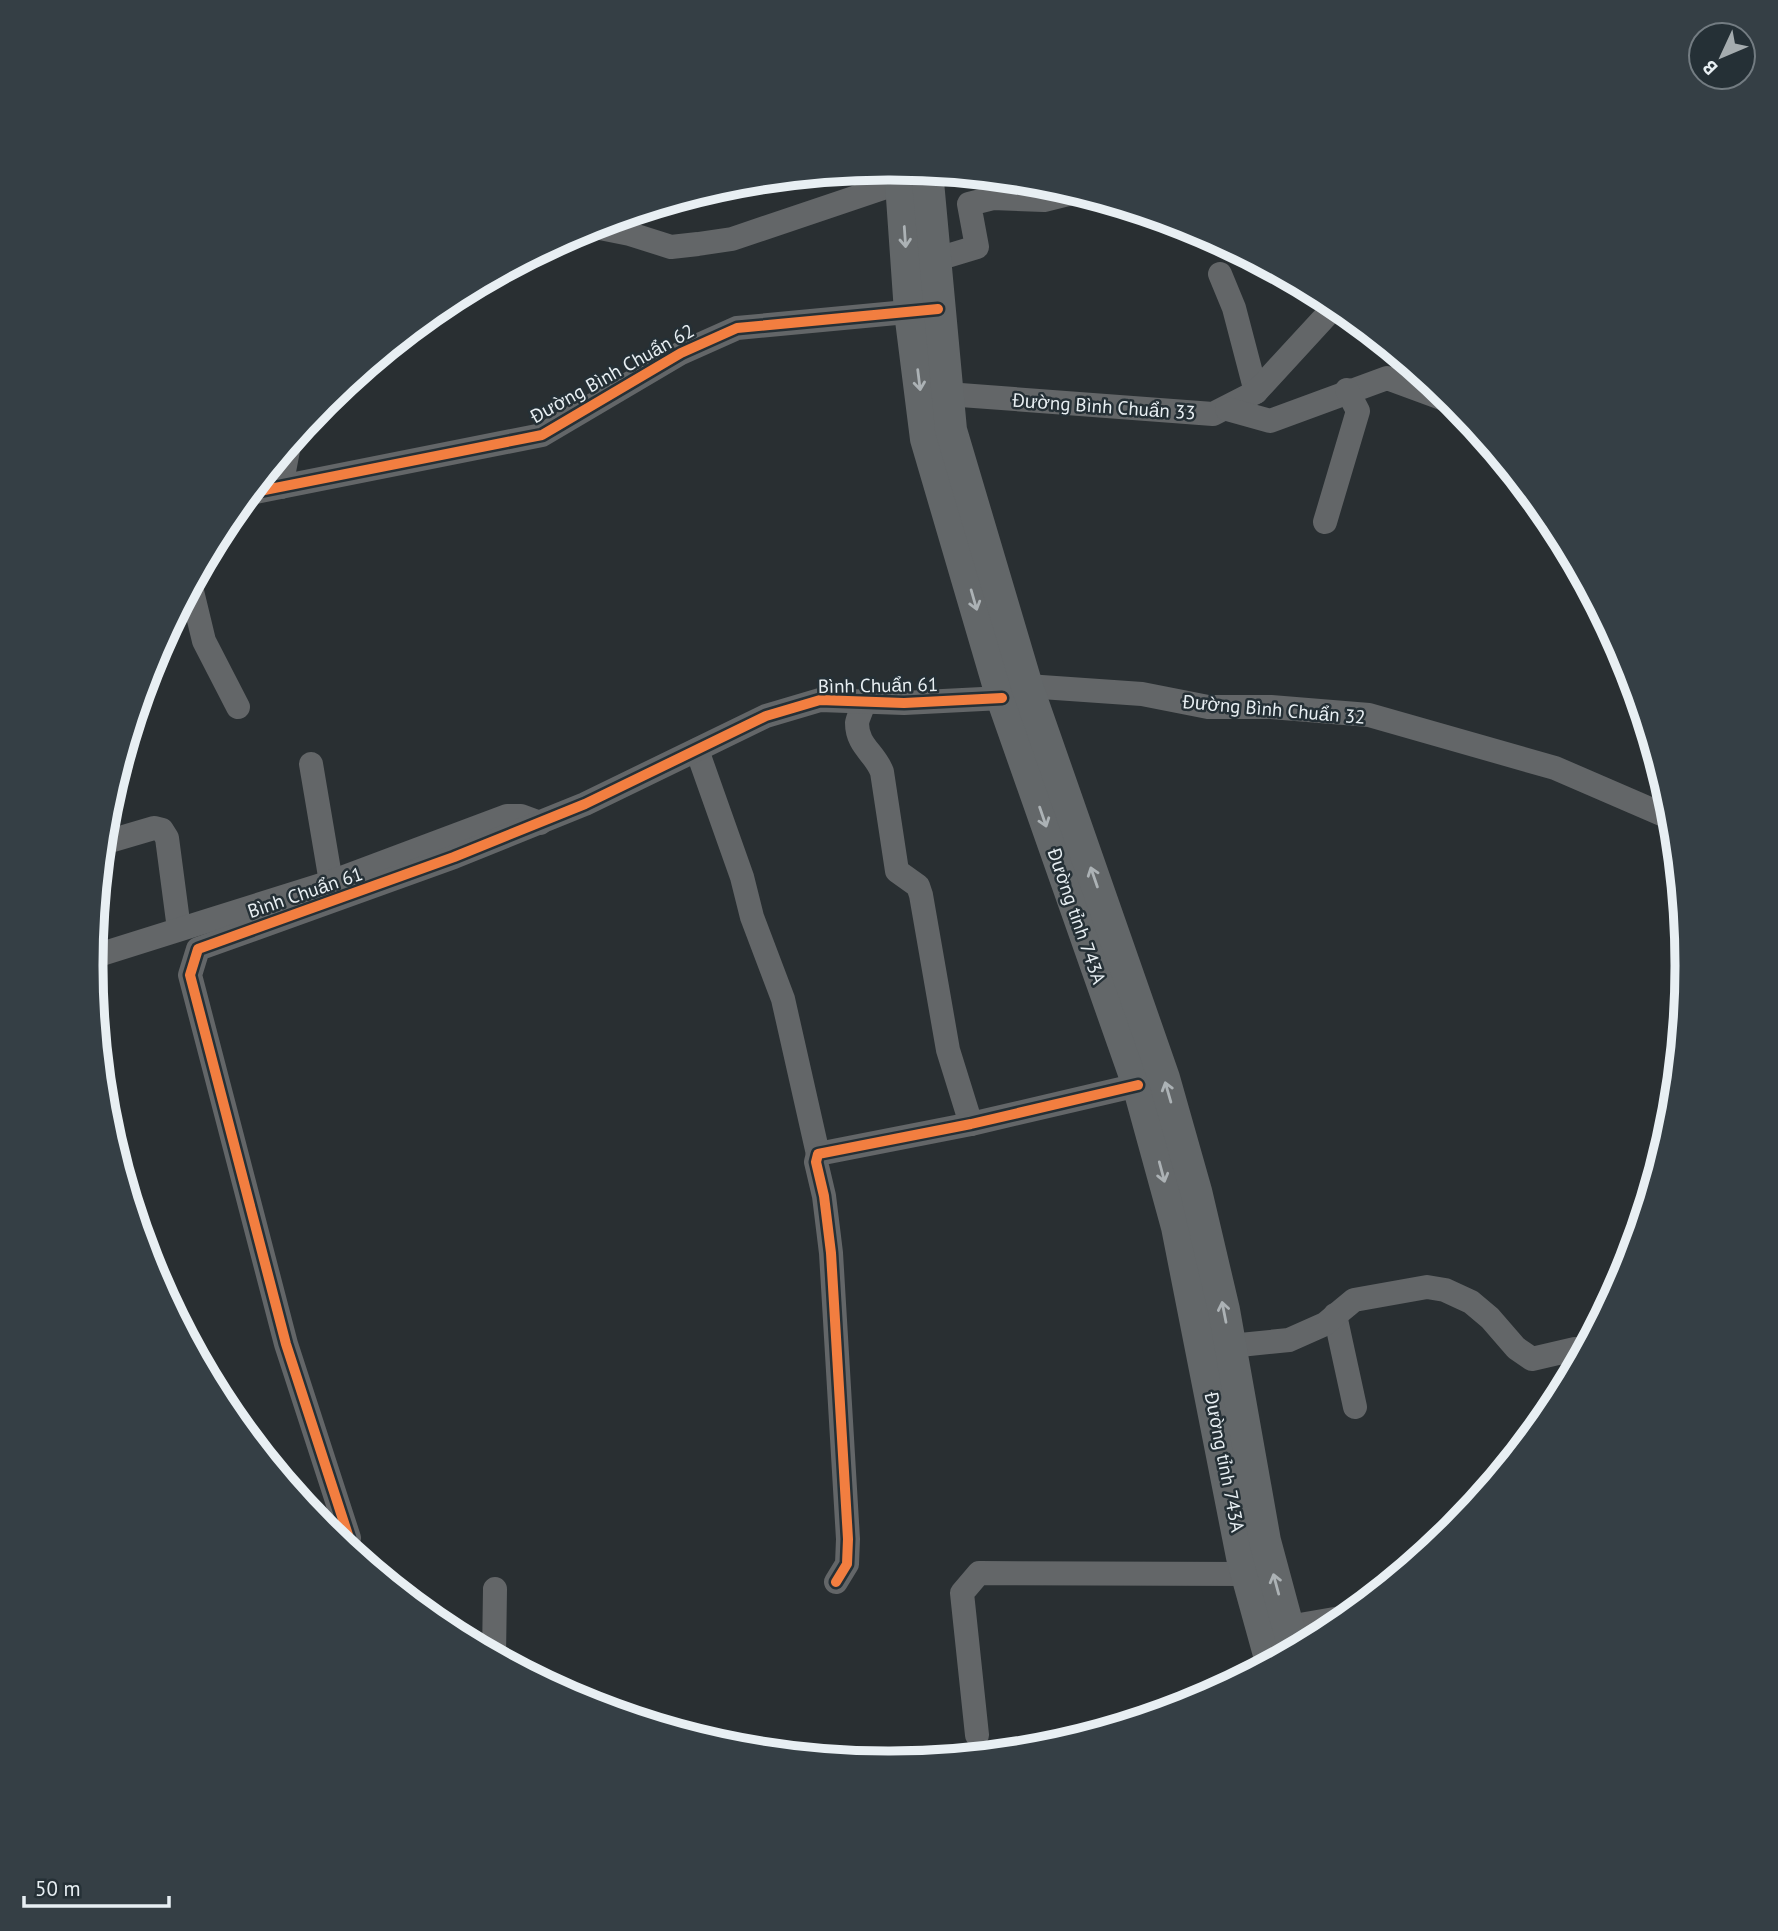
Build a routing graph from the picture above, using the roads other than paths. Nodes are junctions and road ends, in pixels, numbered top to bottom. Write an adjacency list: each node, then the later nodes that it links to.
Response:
1 (893, 180): 5 (street)
2 (911, 180): 8 (main road, Đường tỉnh 743A, one-way to 8)
3 (912, 180): 6 (main road, Đường tỉnh 743A)
4 (1053, 198): 6 (street)
5 (612, 230)
6 (934, 260): 8 (main road, Đường tỉnh 743A)
7 (1220, 274): 11 (street)
8 (924, 311): 13 (main road, Đường tỉnh 743A); 16 (street, Đường Bình Chuẩn 62); 20 (main road, Đường tỉnh 743A, one-way to 20)
9 (1328, 314): 11 (street, Đường Bình Chuẩn 33)
10 (1347, 390): 12 (street); 14 (street); 18 (street)
11 (1256, 392): 14 (street, Đường Bình Chuẩn 33)
12 (1426, 392)
13 (947, 394): 14 (street, Đường Bình Chuẩn 33); 20 (main road, Đường tỉnh 743A)
14 (1227, 409)
15 (286, 462): 16 (street)
16 (281, 487): 17 (street, Đường Bình Chuẩn 62)
17 (264, 490)
18 (1325, 522)
19 (194, 600): 22 (street)
20 (1015, 692): 21 (street, Bình Chuẩn 61); 25 (street, Đường Bình Chuẩn 32); 31 (main road, Đường tỉnh 743A, one-way to 31); 35 (main road, Đường tỉnh 743A, one-way to 20)
21 (863, 702): 23 (street, Bình Chuẩn 61); 32 (street)
22 (238, 707)
23 (697, 750): 26 (street, Bình Chuẩn 61); 33 (street)
24 (312, 764): 28 (street)
25 (1660, 813)
26 (540, 823): 28 (street); 38 (street, Bình Chuẩn 61)
27 (114, 840): 29 (street)
28 (331, 882): 29 (street)
29 (179, 929): 30 (street)
30 (103, 953)
31 (1138, 1085): 32 (street); 39 (main road, Đường tỉnh 743A, one-way to 39)
32 (971, 1124): 33 (street)
33 (818, 1154): 40 (street)
34 (1335, 1315): 35 (street); 36 (street); 37 (street)
35 (1230, 1346): 42 (main road, Đường tỉnh 743A, one-way to 35)
36 (1574, 1350)
37 (1355, 1407)
38 (348, 1535)
39 (1247, 1574): 44 (main road, Đường tỉnh 743A); 45 (street)
40 (836, 1582)
41 (495, 1589): 43 (street)
42 (1291, 1638)
43 (494, 1645)
44 (1269, 1653)
45 (977, 1735)

